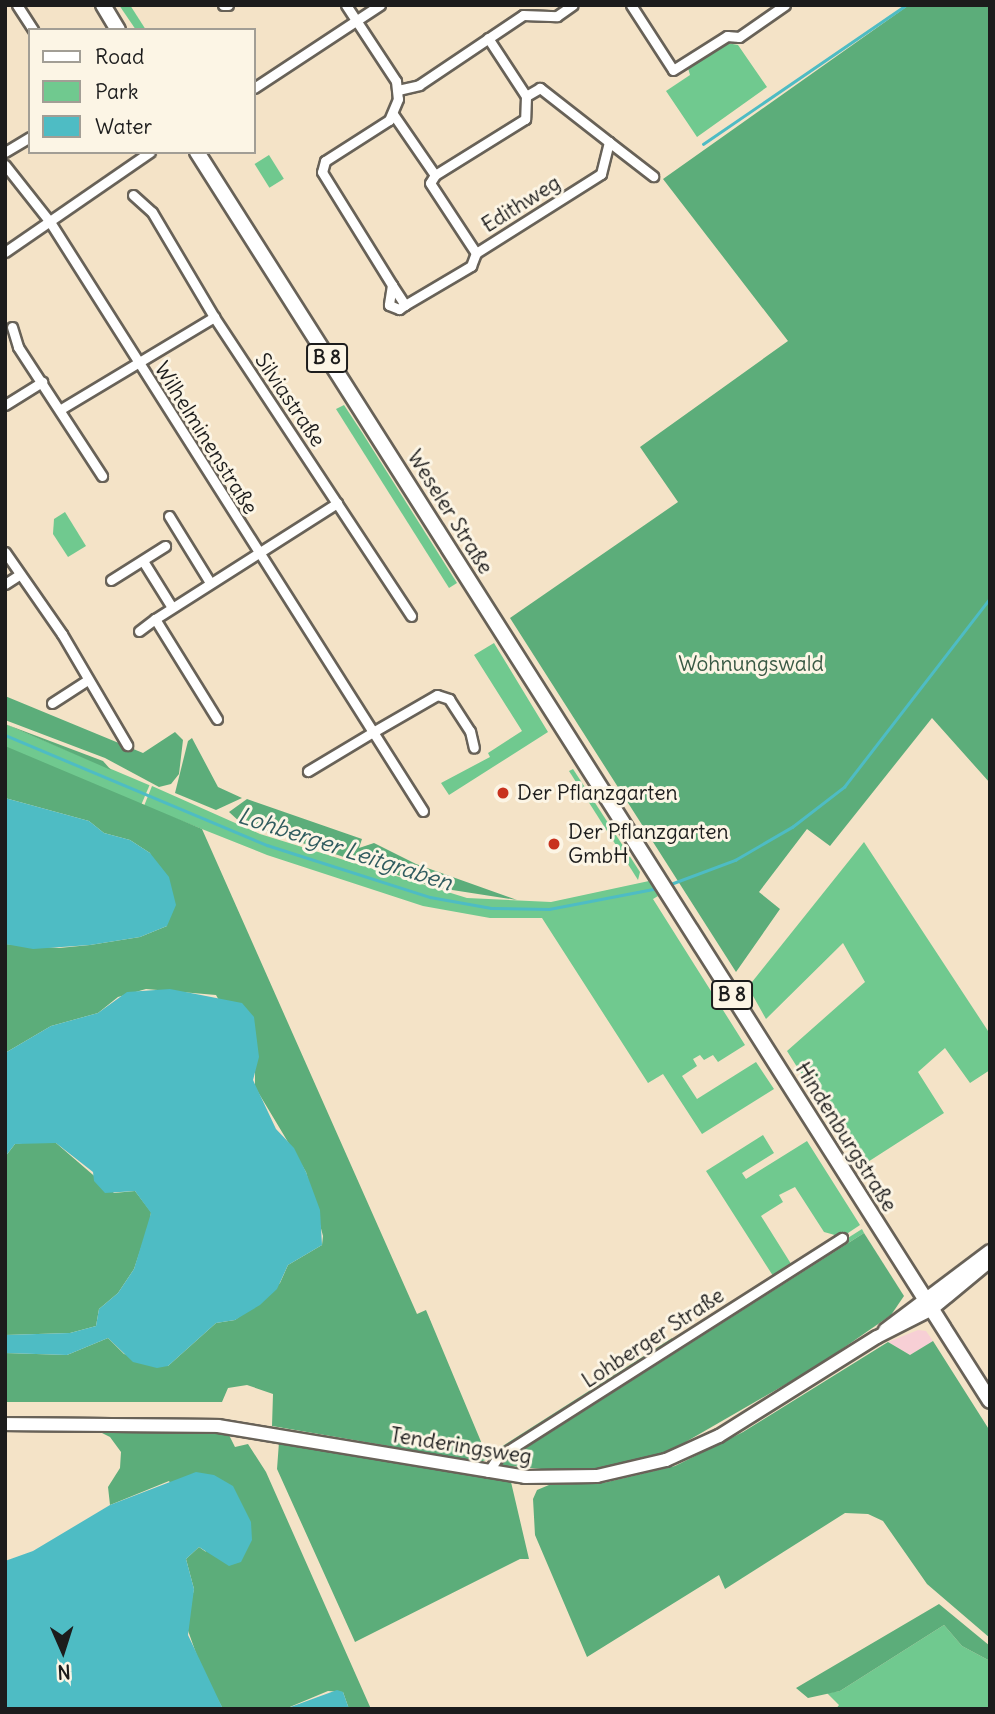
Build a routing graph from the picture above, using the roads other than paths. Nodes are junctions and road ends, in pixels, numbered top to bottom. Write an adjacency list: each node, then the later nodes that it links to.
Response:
1 (17, 5): 11 (street)
2 (103, 5): 12 (main road)
3 (223, 5): 4 (street)
4 (229, 5)
5 (346, 5): 10 (street)
6 (380, 5): 10 (street)
7 (573, 5): 13 (street)
8 (631, 5): 9 (street)
9 (785, 5)
10 (356, 20): 14 (street); 15 (street)
11 (32, 28)
12 (117, 28)
13 (488, 38): 15 (street); 16 (street)
14 (256, 87)
15 (398, 90): 17 (street)
16 (526, 96): 19 (street); 24 (street)
17 (393, 114): 24 (street, Edithweg); 29 (street)
18 (28, 138): 20 (street)
19 (609, 142): 25 (street); 29 (street, Edithweg)
20 (5, 152)
21 (147, 154): 27 (street)
22 (198, 154): 59 (main road, Weseler Straße / B 8)
23 (5, 165): 27 (street, Wilhelminenstraße)
24 (435, 175): 29 (street, Edithweg)
25 (653, 176)
26 (133, 195): 30 (street, Silviastraße)
27 (50, 222): 28 (street); 32 (street, Wilhelminenstraße)
28 (5, 252)
29 (476, 253)
30 (214, 317): 32 (street); 37 (street, Silviastraße)
31 (12, 327): 33 (street)
32 (138, 364): 35 (street); 40 (street, Wilhelminenstraße)
33 (42, 382): 34 (street); 35 (street)
34 (5, 405)
35 (61, 408): 36 (street)
36 (102, 475)
37 (337, 503): 40 (street); 48 (street, Silviastraße)
38 (169, 516): 45 (street)
39 (165, 546): 42 (street)
40 (256, 551): 45 (street); 54 (street, Wilhelminenstraße)
41 (5, 552): 43 (street)
42 (143, 561): 44 (street); 47 (street)
43 (19, 575): 46 (street); 51 (street)
44 (111, 580)
45 (209, 581): 47 (street)
46 (5, 583)
47 (171, 607): 49 (street)
48 (411, 616)
49 (155, 619): 50 (street); 53 (street)
50 (139, 631)
51 (86, 681): 52 (street); 55 (street)
52 (51, 703)
53 (217, 719)
54 (373, 733): 56 (street); 57 (street); 58 (street, Wilhelminenstraße)
55 (127, 745)
56 (474, 748)
57 (308, 771)
58 (423, 811)
59 (667, 893): 63 (main road, Hindenburgstraße / B 8)
60 (842, 1238): 66 (street, Lohberger Straße)
61 (990, 1251): 63 (street)
62 (990, 1261): 63 (street)
63 (928, 1303): 64 (main road, Hindenburgstraße / B 8); 66 (street, Tenderingsweg)
64 (990, 1401)
65 (5, 1424): 66 (street, Tenderingsweg)
66 (488, 1472)

